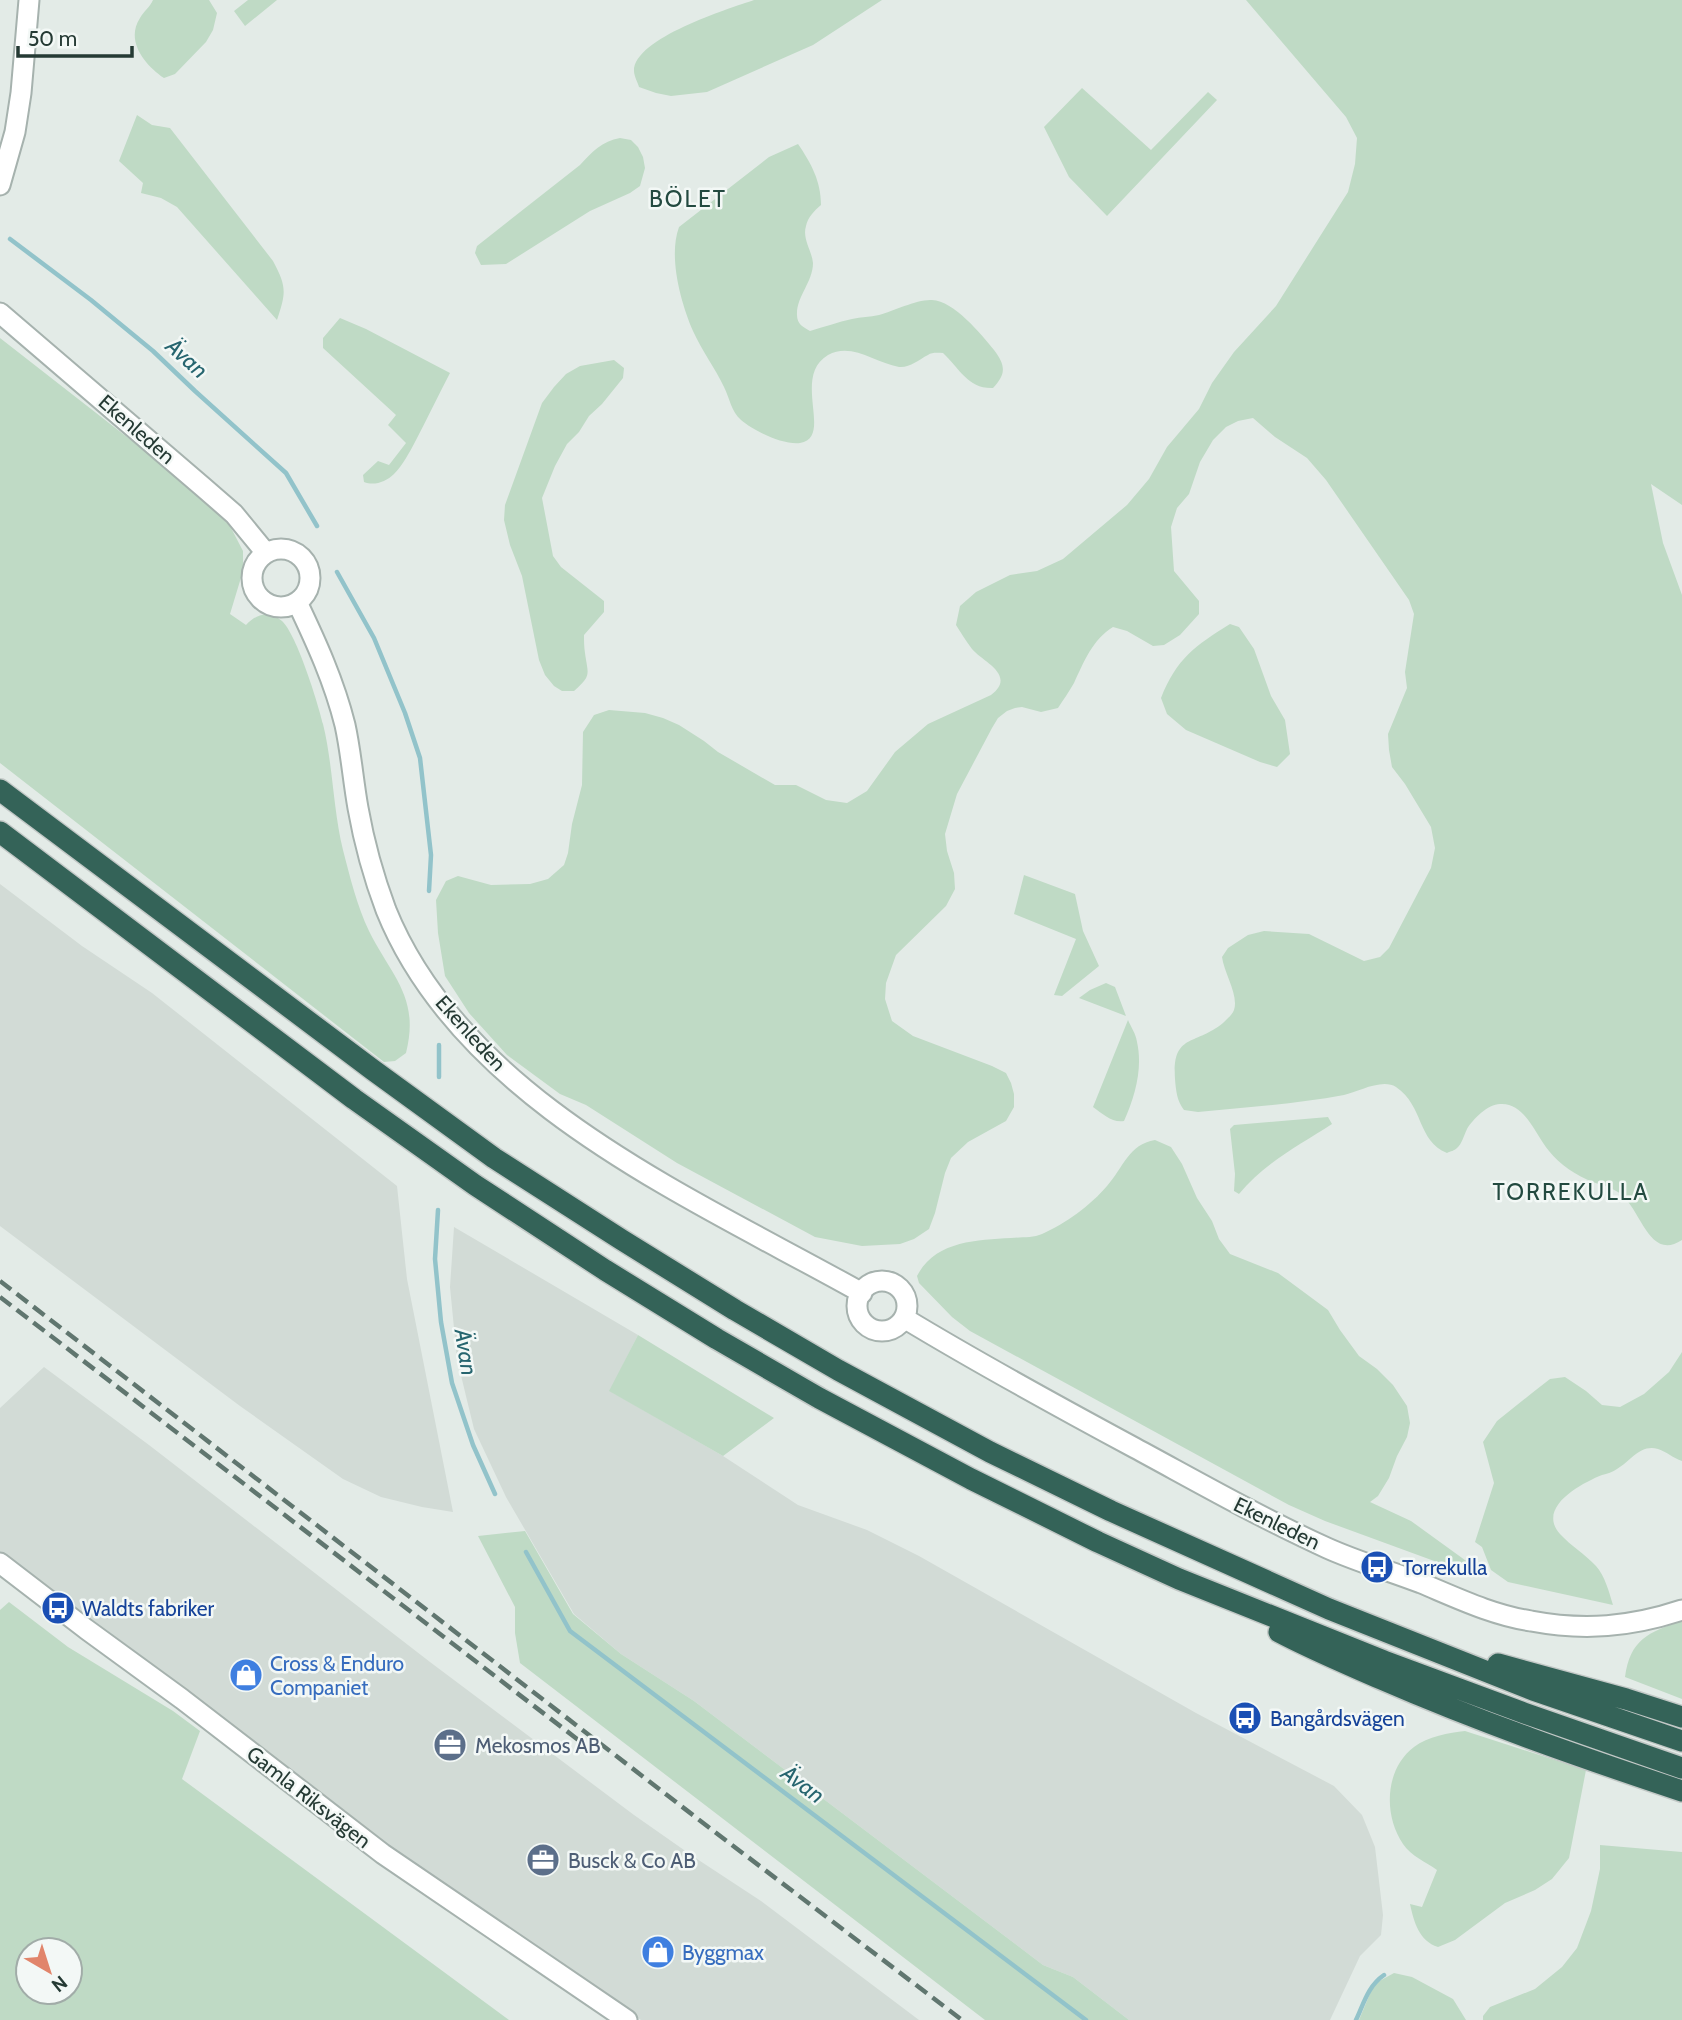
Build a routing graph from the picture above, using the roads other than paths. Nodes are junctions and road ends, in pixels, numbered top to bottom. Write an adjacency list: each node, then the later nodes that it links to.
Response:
1 (29, 0): 2 (street)
2 (0, 185)
3 (0, 313): 4 (street, Ekenleden)
4 (267, 552): 5 (street); 5 (street)
5 (297, 602): 8 (street, Ekenleden)
6 (0, 790): 13 (highway)
7 (0, 832): 11 (highway)
8 (862, 1293): 9 (street); 9 (street)
9 (904, 1318): 12 (street, Ekenleden)
10 (0, 1563): 18 (street, Gamla Riksvägen)
11 (1179, 1579): 16 (highway); 17 (highway)
12 (1682, 1610)
13 (1394, 1635): 14 (highway); 15 (highway)
14 (1682, 1717)
15 (1682, 1741)
16 (1682, 1768)
17 (1682, 1791)
18 (627, 2020)

